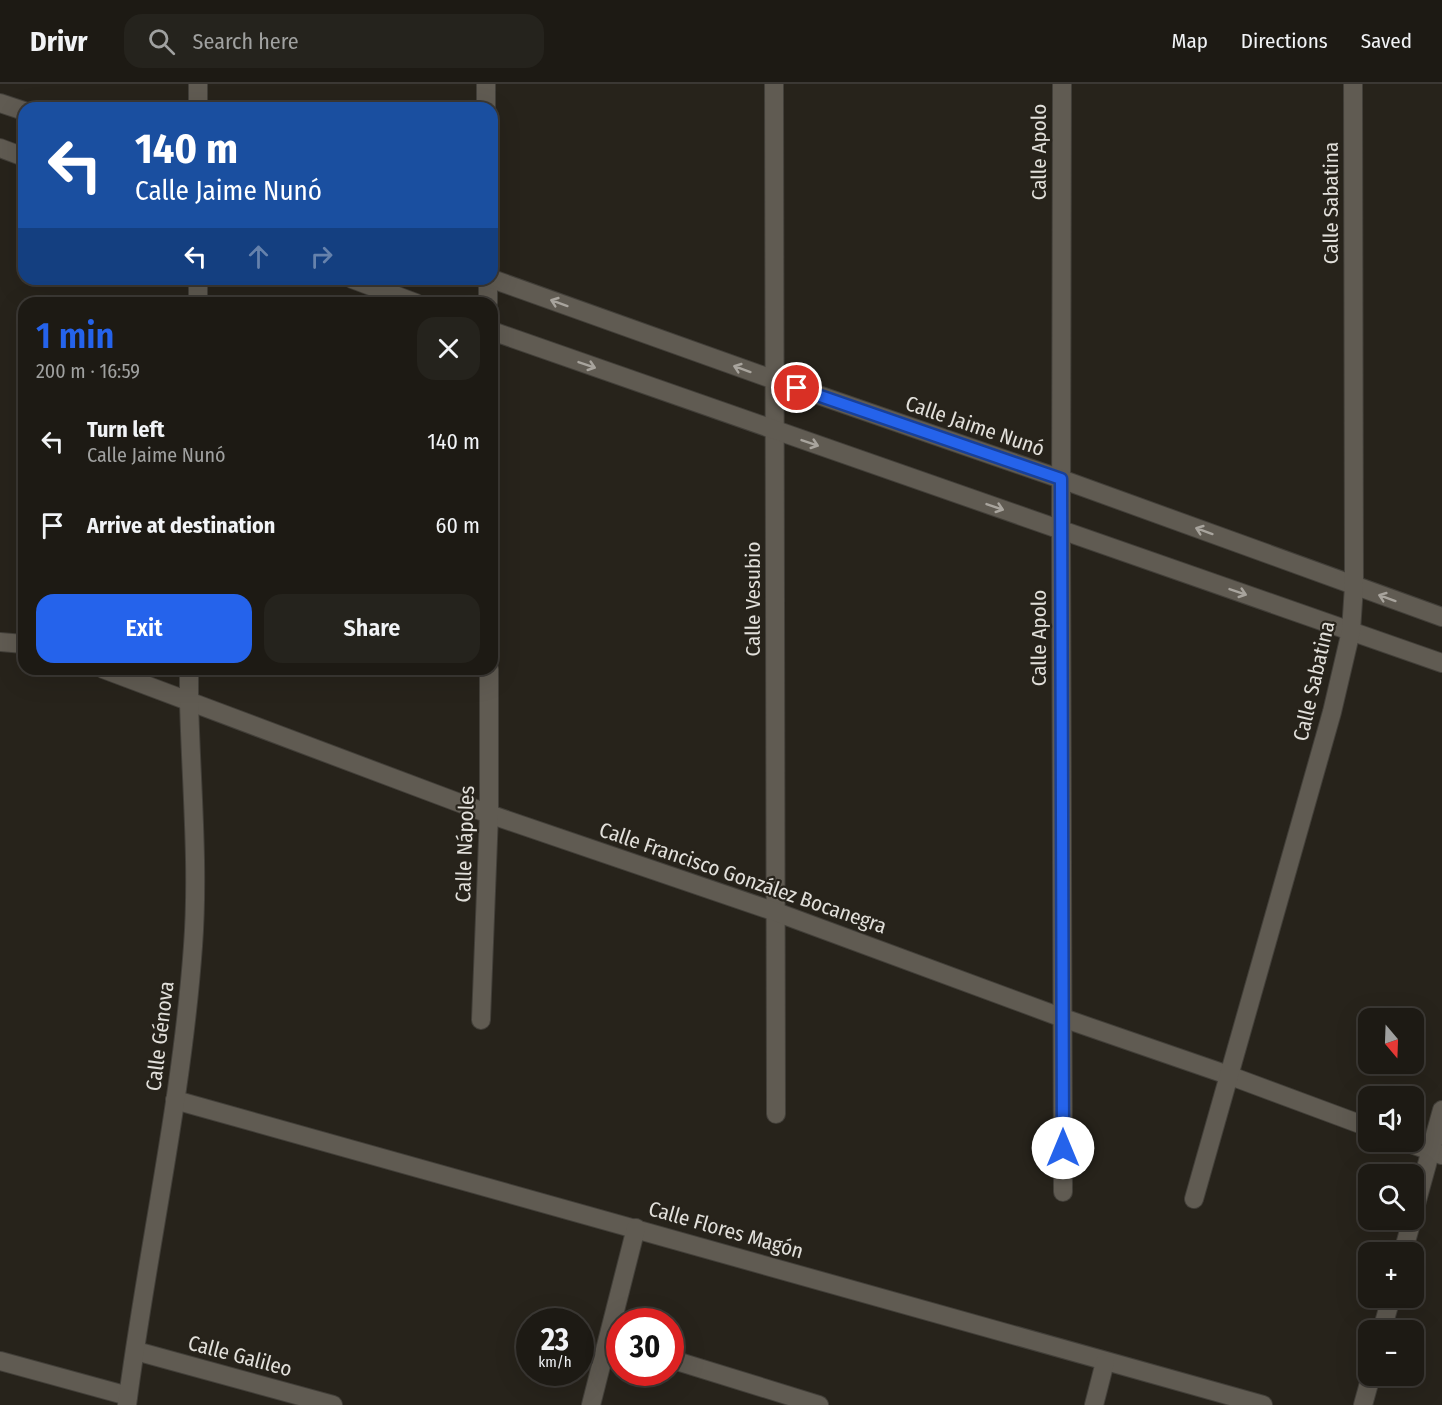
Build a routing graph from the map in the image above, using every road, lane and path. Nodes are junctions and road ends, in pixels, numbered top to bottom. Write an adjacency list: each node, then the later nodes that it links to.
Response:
1 (198, 84): 6 (street)
2 (486, 84): 7 (street)
3 (774, 84): 16 (street, Calle Vesubio)
4 (1062, 84): 18 (street, Calle Apolo)
5 (1353, 84): 20 (street, Calle Sabatina)
6 (198, 102)
7 (486, 102)
8 (0, 103): 9 (street)
9 (18, 109)
10 (0, 148): 11 (street)
11 (18, 155)
12 (498, 282): 16 (street, Calle Jaime Nunó, one-way to 12)
13 (368, 285): 14 (street)
14 (400, 297)
15 (498, 333): 17 (street, one-way to 17)
16 (775, 381): 17 (street, Calle Vesubio); 18 (street, Calle Jaime Nunó)
17 (775, 431): 19 (street, one-way to 19); 31 (street, Calle Vesubio)
18 (1061, 479): 19 (street, Calle Apolo); 20 (street, Calle Jaime Nunó, one-way to 18)
19 (1061, 530): 22 (street, one-way to 22); 32 (street, Calle Apolo)
20 (1354, 586): 21 (street, Calle Jaime Nunó, one-way to 20); 22 (street, Calle Sabatina)
21 (1442, 617)
22 (1351, 631): 25 (street); 34 (street, Calle Sabatina)
23 (0, 642): 24 (street)
24 (18, 644)
25 (1442, 663)
26 (119, 675): 29 (street, Calle Francisco González Bocanegra)
27 (189, 675): 29 (street, Calle Génova)
28 (489, 675): 30 (street, Calle Nápoles)
29 (189, 701): 30 (street, Calle Francisco González Bocanegra); 35 (street, Calle Génova)
30 (489, 814): 31 (street, Calle Francisco González Bocanegra); 33 (street, Calle Nápoles)
31 (776, 912): 32 (street, Calle Francisco González Bocanegra); 37 (street, Calle Vesubio)
32 (1063, 1018): 34 (street, Calle Francisco González Bocanegra); 41 (street, Calle Apolo)
33 (481, 1020)
34 (1228, 1075): 38 (street, Calle Francisco González Bocanegra); 42 (street, Calle Sabatina)
35 (175, 1100): 43 (street, Calle Flores Magón); 45 (street, Calle Génova)
36 (1442, 1110): 39 (street)
37 (776, 1114)
38 (1358, 1123)
39 (1436, 1153): 40 (street)
40 (1424, 1185)
41 (1063, 1192)
42 (1194, 1199)
43 (636, 1228): 44 (street); 47 (street, Calle Flores Magón)
44 (620, 1308)
45 (136, 1351): 51 (street, Calle Génova); 52 (street, Calle Galileo)
46 (0, 1361): 51 (street)
47 (1105, 1362): 55 (street); 56 (street, Calle Flores Magón)
48 (606, 1363): 53 (street)
49 (684, 1363): 54 (street)
50 (1368, 1386): 57 (street)
51 (128, 1401)
52 (330, 1405)
53 (591, 1405)
54 (819, 1405)
55 (1094, 1405)
56 (1263, 1405)
57 (1363, 1405)

